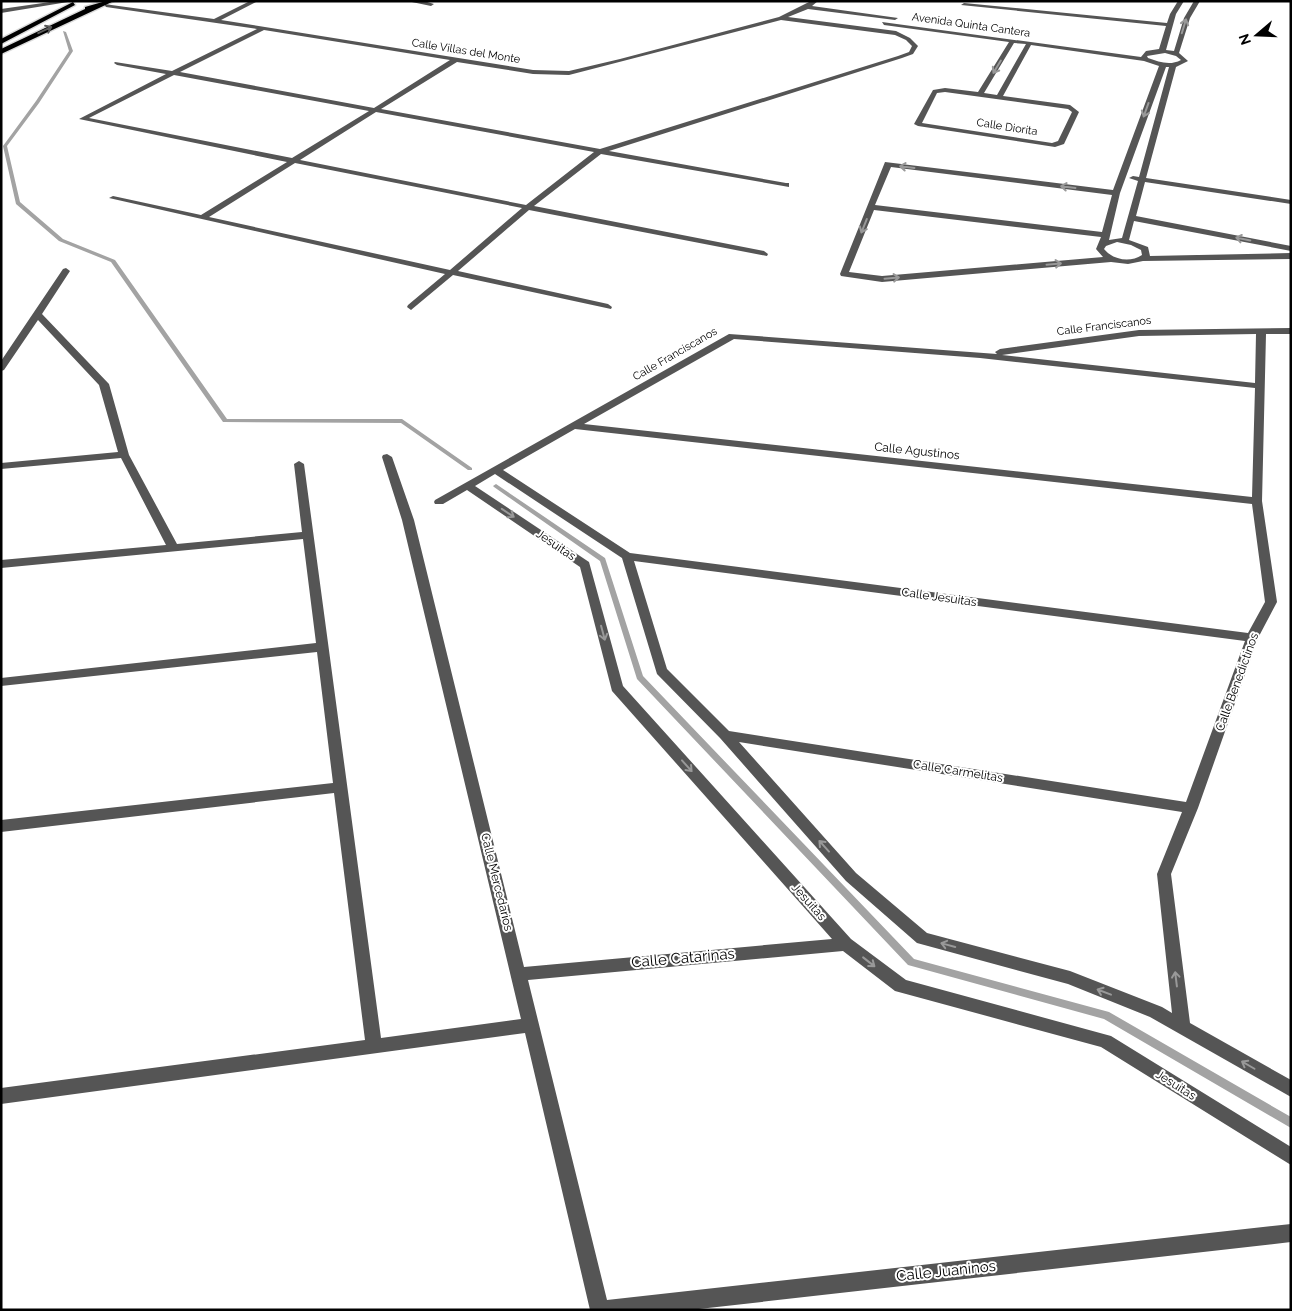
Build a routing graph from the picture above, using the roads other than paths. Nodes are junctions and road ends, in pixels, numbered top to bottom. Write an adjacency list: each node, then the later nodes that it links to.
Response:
1 (256, 1): 15 (street)
2 (410, 1): 8 (street)
3 (816, 1): 11 (street, Calle Villas del Monte)
4 (1181, 1): 17 (street)
5 (1197, 1): 23 (street, one-way to 5)
6 (73, 2): 10 (main road); 12 (street); 19 (main road)
7 (108, 3): 10 (main road); 15 (street, Calle Villas del Monte)
8 (430, 4)
9 (964, 5): 17 (street)
10 (95, 7): 22 (main road, one-way to 10)
11 (807, 7): 13 (street, Calle Villas del Monte); 24 (street, Avenida Quinta Cantera)
12 (1, 11)
13 (794, 12): 14 (street, Calle Villas del Monte); 18 (street, Avenida Quinta Cantera)
14 (781, 18): 25 (street, Calle Villas del Monte); 35 (street)
15 (215, 21): 16 (street, Calle Villas del Monte)
16 (263, 28): 25 (street, Calle Villas del Monte); 29 (street)
17 (1170, 28): 21 (street)
18 (1013, 40): 20 (street, Avenida Quinta Cantera); 30 (street, one-way to 30)
19 (1, 42)
20 (1030, 42): 24 (street, Avenida Quinta Cantera); 31 (street)
21 (1162, 51): 23 (street); 24 (street)
22 (1, 52)
23 (1176, 54): 28 (street)
24 (1146, 55): 27 (street)
25 (456, 59): 32 (street)
26 (117, 63): 29 (street)
27 (1163, 64): 28 (street); 33 (street, one-way to 33)
28 (1173, 65): 34 (street)
29 (172, 73): 32 (street); 36 (street)
30 (980, 94): 31 (street, Calle Diorita); 31 (street, Calle Diorita)
31 (999, 97)
32 (375, 110): 35 (street); 36 (street)
33 (1137, 135): 34 (street); 37 (street)
34 (1153, 136): 38 (street)
35 (600, 151): 39 (street); 43 (street)
36 (293, 161): 43 (street); 45 (street)
37 (1122, 176): 38 (street); 40 (street)
38 (1141, 179): 42 (street); 46 (street)
39 (786, 185)
40 (1116, 193): 44 (street, one-way to 44); 47 (street)
41 (113, 198): 45 (street)
42 (1291, 202)
43 (528, 207): 50 (street); 55 (street)
44 (871, 207): 47 (street); 52 (street, one-way to 52)
45 (202, 218): 55 (street)
46 (1132, 218): 48 (street); 49 (street, one-way to 46)
47 (1105, 239): 48 (street); 52 (street)
48 (1125, 241): 53 (street)
49 (1291, 249)
50 (764, 254)
51 (1291, 256): 53 (street)
52 (1113, 259): 53 (street)
53 (1143, 259)
54 (66, 270): 58 (street)
55 (452, 273): 56 (street); 57 (street)
56 (411, 307)
57 (608, 307)
58 (37, 314): 62 (street); 65 (street)
59 (1261, 331): 60 (street, Calle Franciscanos); 61 (street, Calle Franciscanos); 63 (street, Calle Benedictinos)
60 (1291, 332)
61 (980, 355): 63 (street, Calle Franciscanos); 64 (street, Calle Franciscanos)
62 (1, 368)
63 (1260, 386): 71 (street, Calle Benedictinos)
64 (574, 426): 69 (street, Calle Franciscanos); 71 (street, Calle Agustinos)
65 (124, 455): 68 (street); 74 (street)
66 (387, 457): 85 (street, Calle Mercedarios)
67 (299, 464): 73 (street)
68 (1, 466)
69 (496, 470): 70 (street, Calle Franciscanos); 75 (street)
70 (468, 486): 72 (street, Calle Franciscanos); 84 (street, Jesuitas, one-way to 84)
71 (1257, 501): 77 (street, Calle Benedictinos)
72 (439, 502)
73 (308, 534): 74 (street); 78 (street)
74 (173, 547): 76 (street)
75 (627, 556): 77 (street, Calle Jesuitas); 80 (street)
76 (1, 564)
77 (1252, 638): 82 (street, Calle Benedictinos)
78 (322, 647): 79 (street); 81 (street)
79 (1, 682)
80 (725, 735): 82 (street, Calle Carmelitas); 87 (street, one-way to 80)
81 (340, 787): 83 (street); 88 (street)
82 (1191, 808): 87 (street, Calle Benedictinos, one-way to 82)
83 (1, 826)
84 (846, 944): 85 (street, Calle Catarinas); 91 (street, Jesuitas, one-way to 91)
85 (519, 974): 86 (street, Calle Mercedarios)
86 (532, 1025): 88 (street); 93 (street, Calle Mercedarios)
87 (1182, 1027): 89 (street, one-way to 87)
88 (374, 1046): 90 (street)
89 (1291, 1089)
90 (1, 1096)
91 (1291, 1157)
92 (1291, 1233): 93 (street, Calle Juaninos)
93 (601, 1310)

